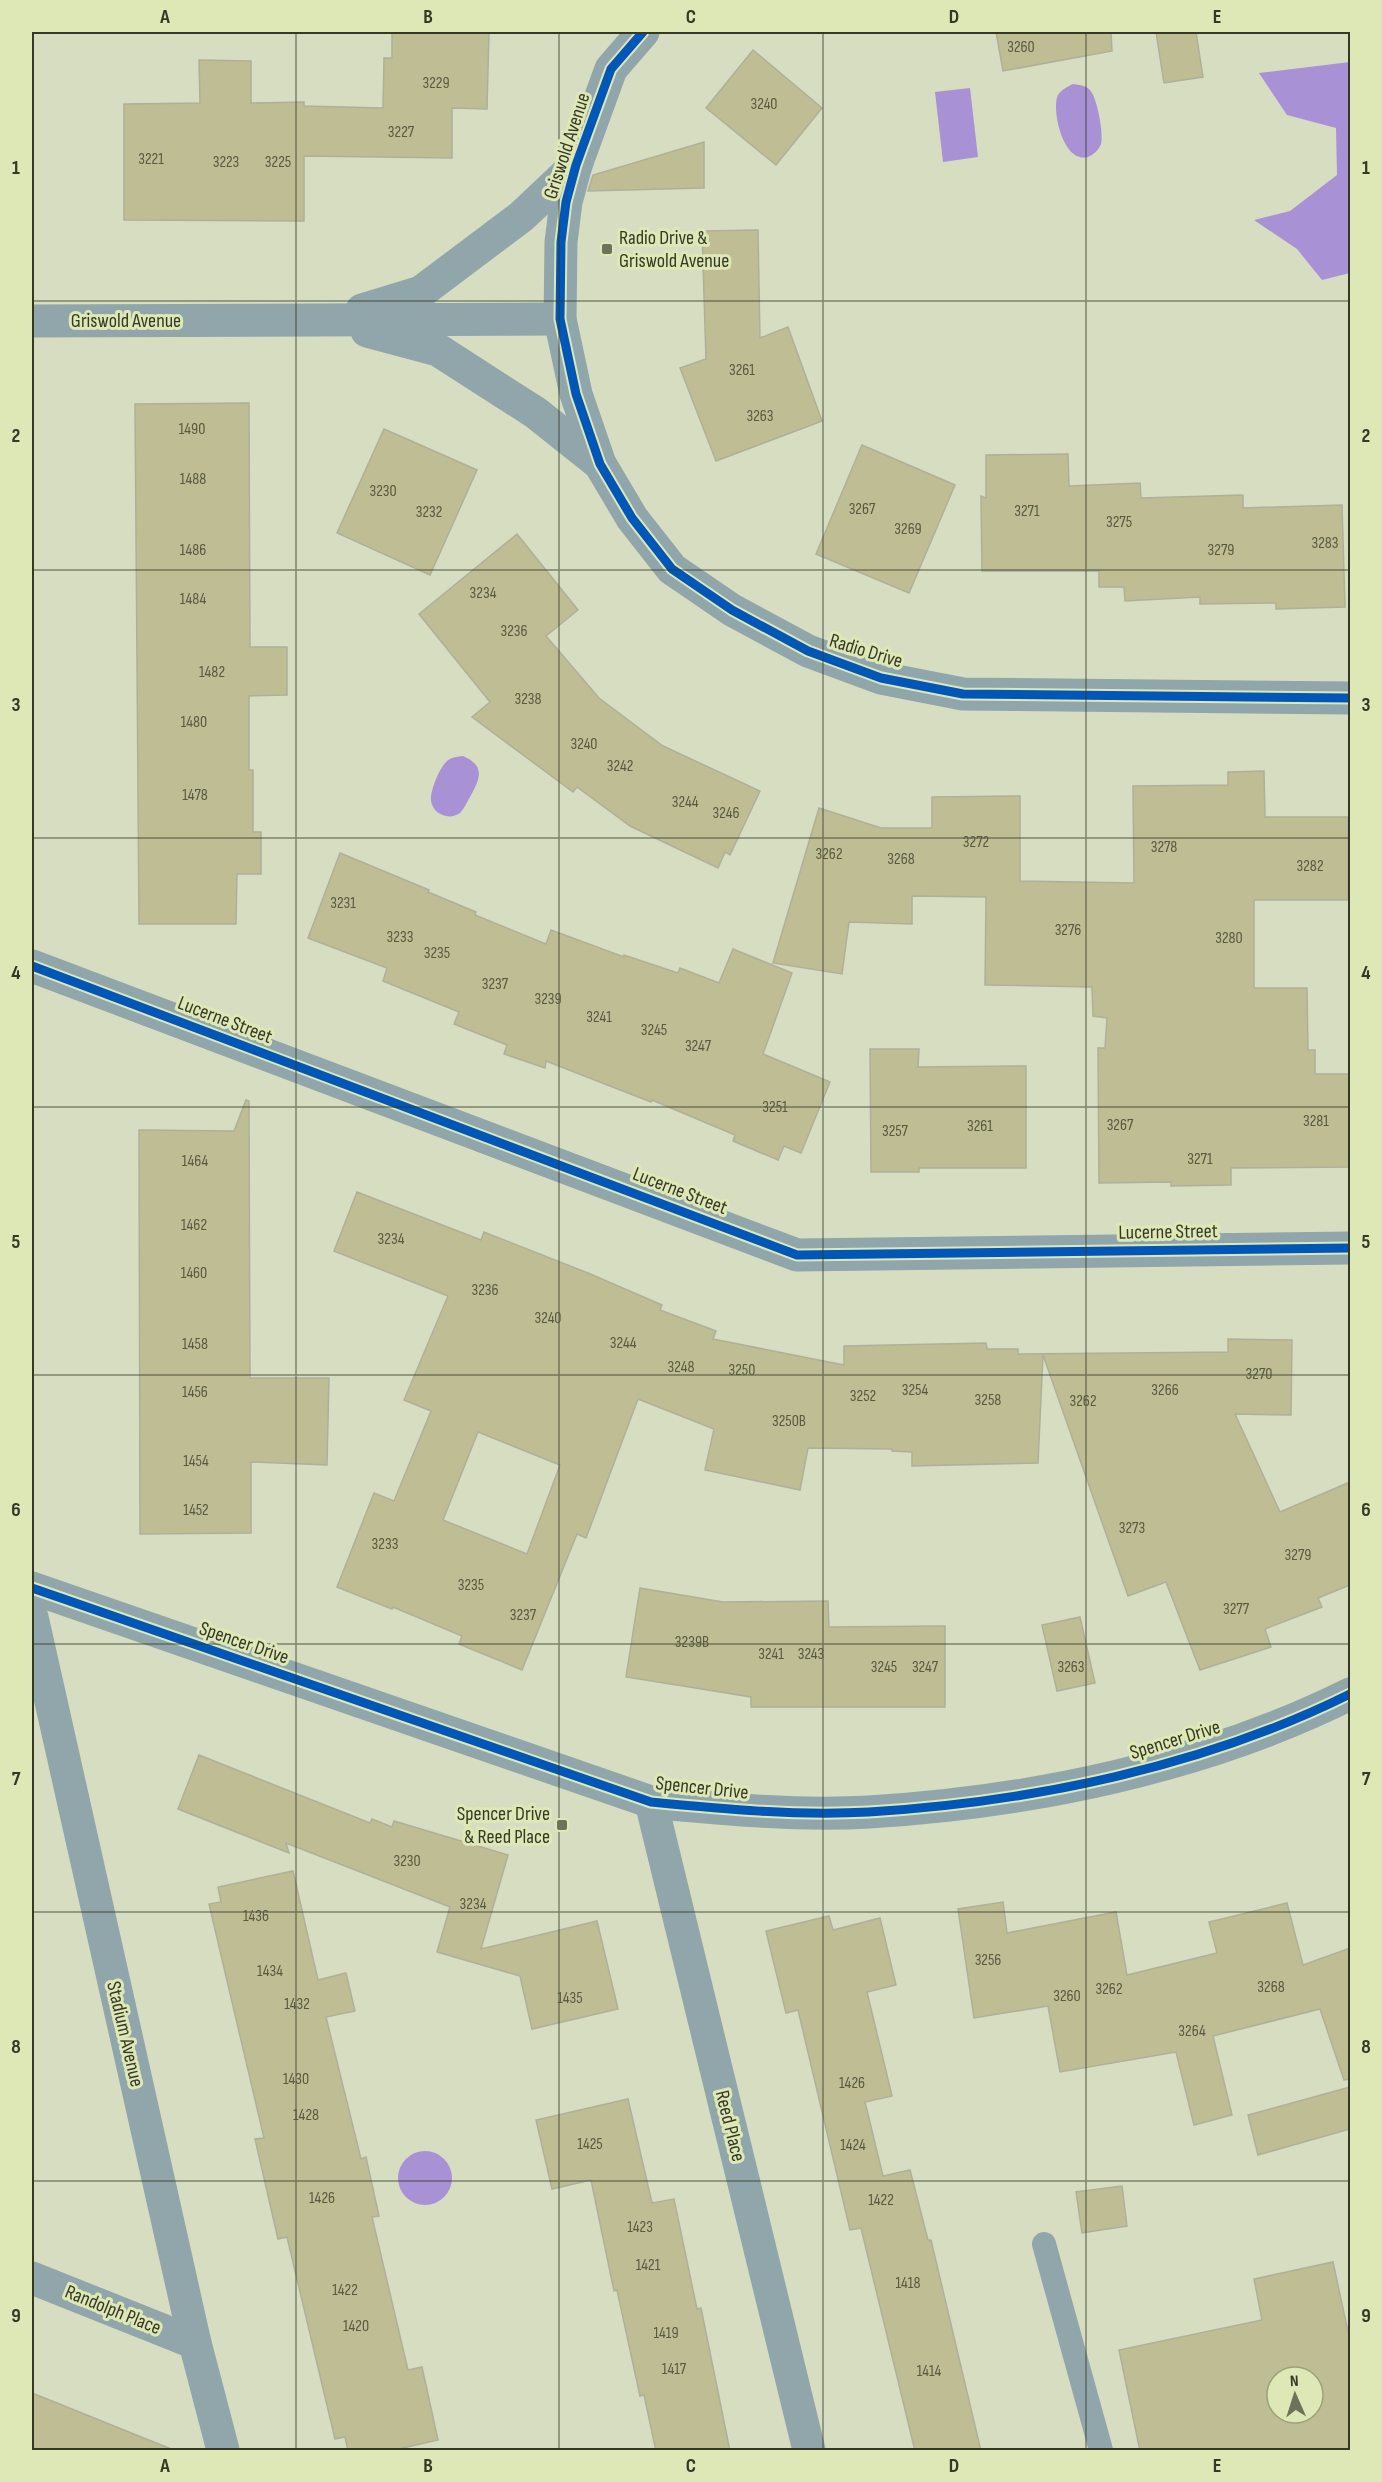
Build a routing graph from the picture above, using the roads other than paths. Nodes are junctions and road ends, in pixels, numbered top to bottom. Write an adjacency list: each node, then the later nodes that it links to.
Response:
1 (611, 32): 3 (street)
2 (643, 32): 3 (street, Griswold Avenue)
3 (611, 69): 4 (street, Griswold Avenue)
4 (576, 165): 5 (street, Griswold Avenue); 6 (street)
5 (560, 319): 6 (street, Griswold Avenue); 8 (street, Radio Drive)
6 (329, 320): 7 (street, Griswold Avenue); 8 (street)
7 (32, 321)
8 (600, 464): 9 (street, Radio Drive)
9 (1350, 698)
10 (32, 966): 11 (street, Lucerne Street)
11 (1350, 1248)
12 (32, 1588): 15 (street, Spencer Drive)
13 (32, 1617): 18 (street, Stadium Avenue)
14 (1350, 1694): 15 (street, Spencer Drive)
15 (651, 1802): 20 (street, Reed Place)
16 (1044, 2244): 21 (lane)
17 (32, 2278): 18 (street, Randolph Place)
18 (195, 2343): 19 (street, Stadium Avenue)
19 (223, 2451)
20 (809, 2451)
21 (1101, 2451)

